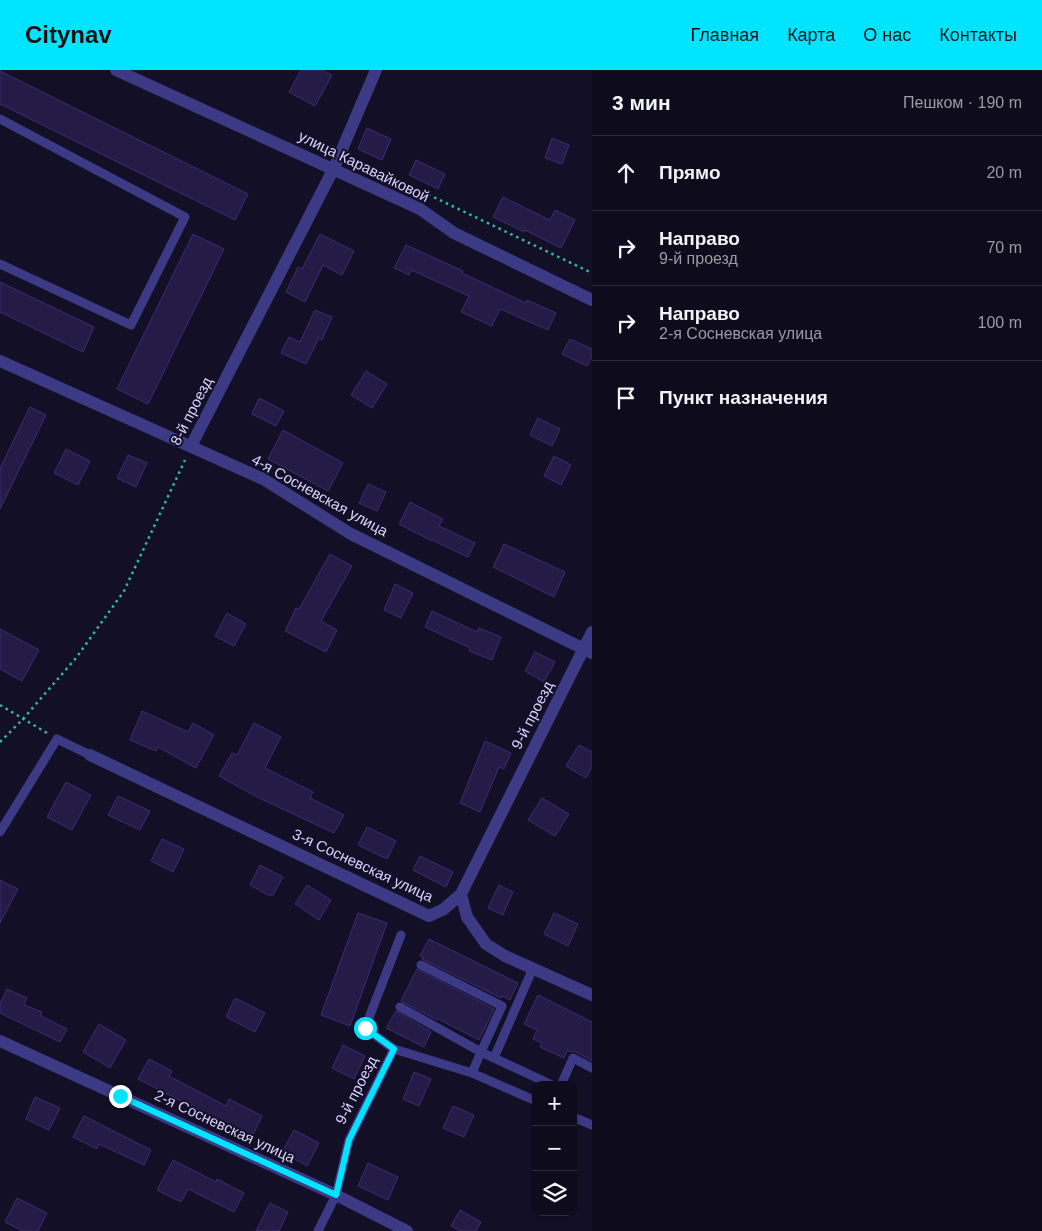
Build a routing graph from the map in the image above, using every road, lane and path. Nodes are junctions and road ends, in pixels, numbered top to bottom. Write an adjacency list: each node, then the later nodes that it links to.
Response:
1 (116, 70): 5 (street, улица Каравайковой)
2 (376, 70): 4 (street, 8-й проезд)
3 (0, 119): 6 (lane)
4 (340, 152): 5 (street, 8-й проезд); 7 (path)
5 (334, 168): 8 (street, улица Каравайковой); 10 (street, 8-й проезд)
6 (0, 264)
7 (592, 273)
8 (592, 300)
9 (0, 361): 10 (street, 4-я Сосневская улица)
10 (191, 446): 12 (street, 4-я Сосневская улица); 14 (path, 8-й проезд)
11 (592, 632): 12 (street, 9-й проезд)
12 (588, 651): 19 (street, 9-й проезд)
13 (0, 705): 14 (path)
14 (22, 719): 15 (path); 16 (path, 8-й проезд)
15 (57, 739): 17 (lane); 18 (lane)
16 (0, 742)
17 (90, 755): 19 (street, 3-я Сосневская улица)
18 (0, 832)
19 (461, 894): 22 (street)
20 (401, 935): 26 (lane)
21 (421, 965): 27 (lane)
22 (534, 968): 23 (street); 28 (lane)
23 (592, 995)
24 (400, 1007): 27 (lane)
25 (0, 1041): 36 (street, 2-я Сосневская улица)
26 (394, 1049): 30 (lane, 9-й проезд); 36 (lane, 9-й проезд)
27 (481, 1052): 28 (lane); 30 (lane)
28 (494, 1058): 31 (lane)
29 (592, 1068): 32 (lane)
30 (472, 1073): 33 (lane, 9-й проезд)
31 (543, 1081)
32 (563, 1081)
33 (532, 1099)
34 (577, 1119): 35 (lane)
35 (592, 1126)
36 (336, 1195): 37 (lane, 9-й проезд); 38 (street, 2-я Сосневская улица)
37 (318, 1231)
38 (408, 1231)

